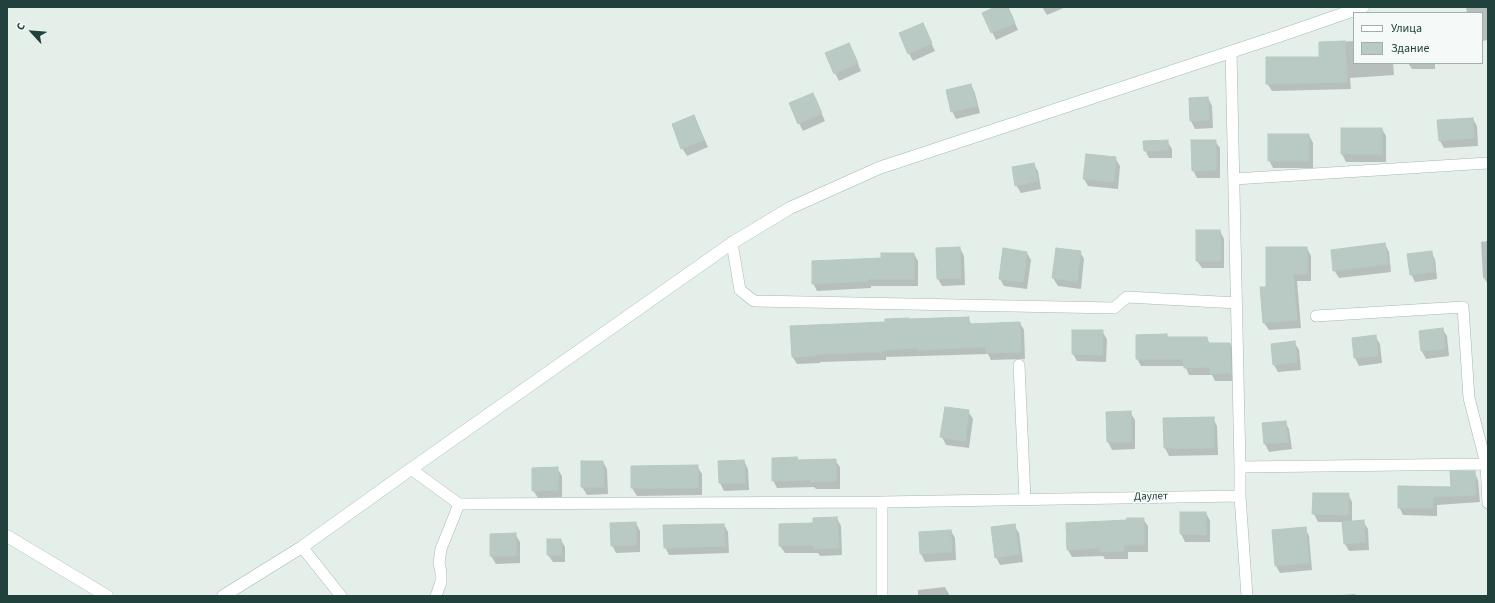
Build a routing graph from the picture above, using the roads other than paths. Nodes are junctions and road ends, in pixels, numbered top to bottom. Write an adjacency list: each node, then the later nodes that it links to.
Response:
1 (1363, 7): 2 (street)
2 (1231, 52): 4 (street); 5 (street)
3 (1488, 163): 4 (street)
4 (1234, 179): 6 (street)
5 (732, 243): 6 (street); 11 (street)
6 (1237, 303): 10 (street)
7 (1316, 316): 9 (street)
8 (1019, 365): 13 (street)
9 (1487, 464): 10 (street); 15 (street)
10 (1240, 467): 12 (street)
11 (411, 469): 16 (street); 18 (street)
12 (1240, 496): 13 (street, Даулет); 24 (street)
13 (1025, 499): 14 (street, Даулет)
14 (882, 502): 16 (street, Даулет); 23 (street)
15 (1488, 503)
16 (459, 504): 22 (street)
17 (7, 536): 19 (street)
18 (302, 547): 20 (street); 21 (street)
19 (107, 596)
20 (223, 596)
21 (341, 596)
22 (436, 596)
23 (882, 596)
24 (1247, 596)

